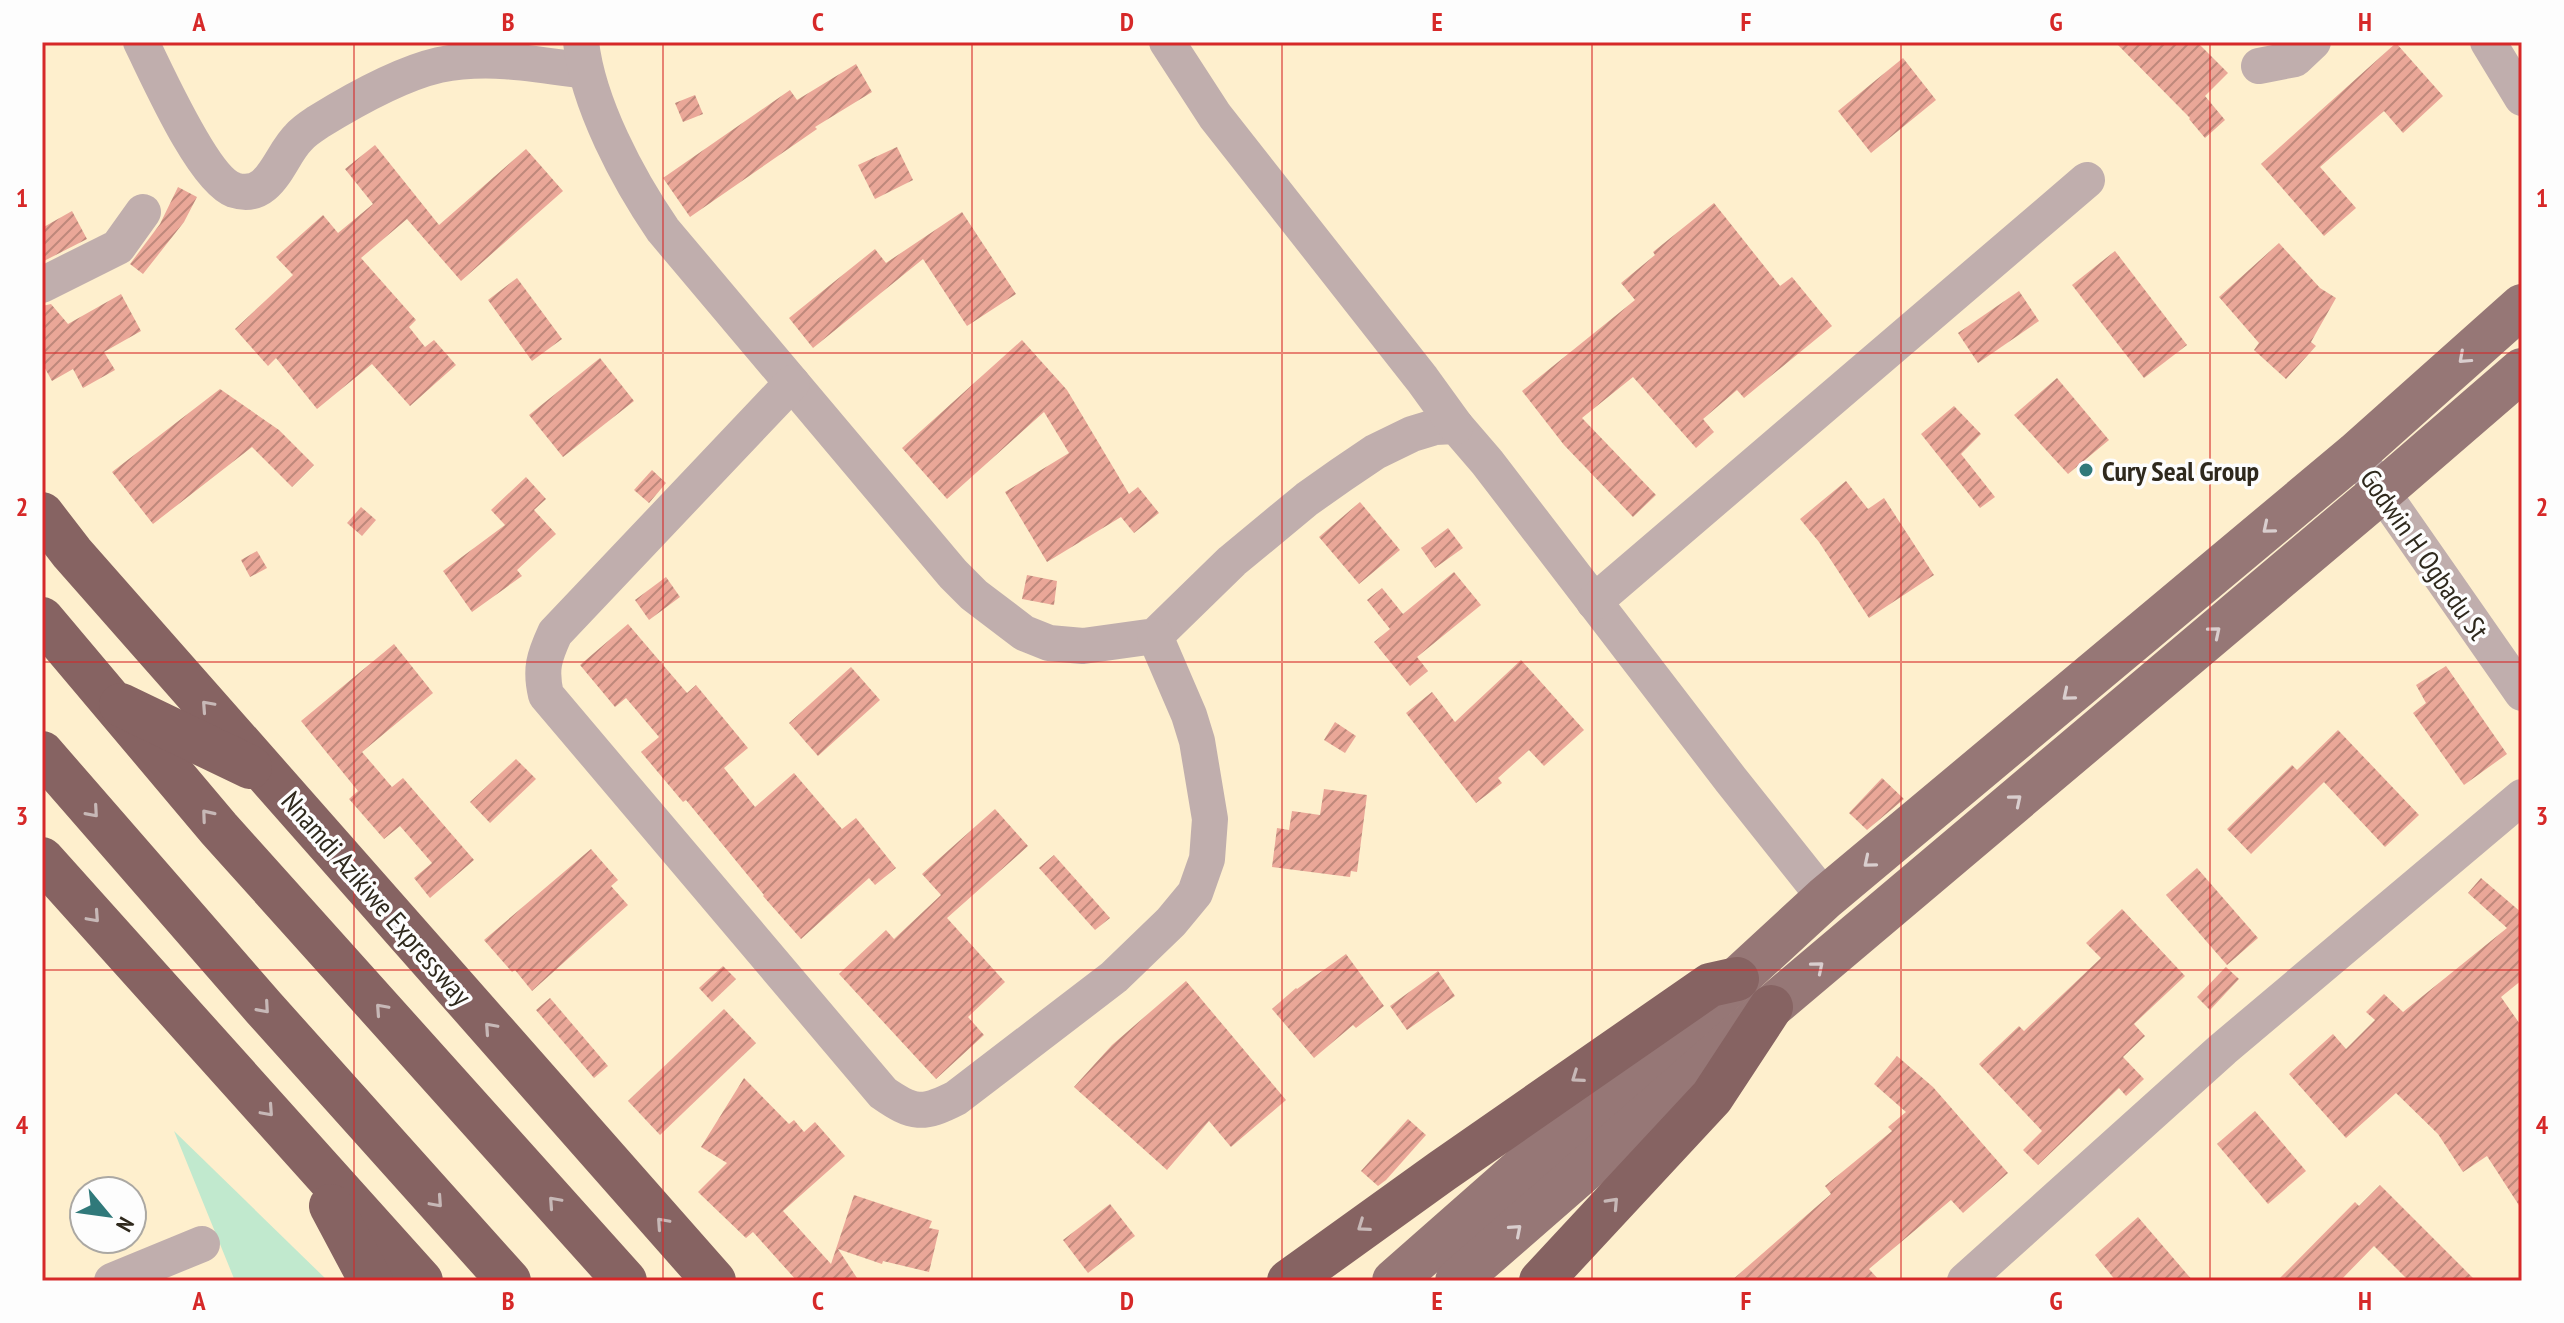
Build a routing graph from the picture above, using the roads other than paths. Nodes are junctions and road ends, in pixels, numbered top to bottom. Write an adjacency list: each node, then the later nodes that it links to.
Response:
1 (141, 42): 5 (street)
2 (1167, 42): 14 (street)
3 (2313, 42): 6 (street)
4 (2488, 42): 7 (street)
5 (583, 56): 13 (street)
6 (2259, 66)
7 (2522, 98)
8 (2087, 180): 18 (street)
9 (143, 212): 10 (street)
10 (42, 285)
11 (2522, 306): 15 (main road, one-way to 15)
12 (2522, 370): 16 (main road)
13 (792, 383): 20 (street); 20 (street)
14 (1456, 426): 18 (street); 20 (street)
15 (2356, 454): 16 (street, Godwin H Ogbadu St); 27 (main road, one-way to 27)
16 (2382, 491): 21 (street, Godwin H Ogbadu St); 29 (main road, one-way to 16)
17 (42, 514): 24 (highway, Nnamdi Azikiwe Expressway, one-way to 17)
18 (1594, 602): 27 (street)
19 (42, 619): 22 (highway)
20 (1155, 636)
21 (2522, 693)
22 (108, 699): 24 (highway); 36 (highway, one-way to 22)
23 (42, 753): 35 (highway, one-way to 35)
24 (270, 776): 37 (highway, Nnamdi Azikiwe Expressway, one-way to 24)
25 (2522, 797): 42 (street)
26 (42, 859): 30 (highway, one-way to 30)
27 (1825, 898): 28 (main road)
28 (1737, 979): 38 (highway, one-way to 38); 39 (main road)
29 (1771, 1007): 40 (main road, one-way to 29); 41 (highway, one-way to 29)
30 (298, 1144): 33 (highway); 34 (highway)
31 (202, 1244): 32 (street)
32 (112, 1281)
33 (371, 1281)
34 (421, 1281)
35 (509, 1281)
36 (625, 1281)
37 (714, 1281)
38 (1289, 1281)
39 (1394, 1281)
40 (1457, 1281)
41 (1541, 1281)
42 (1965, 1281)

